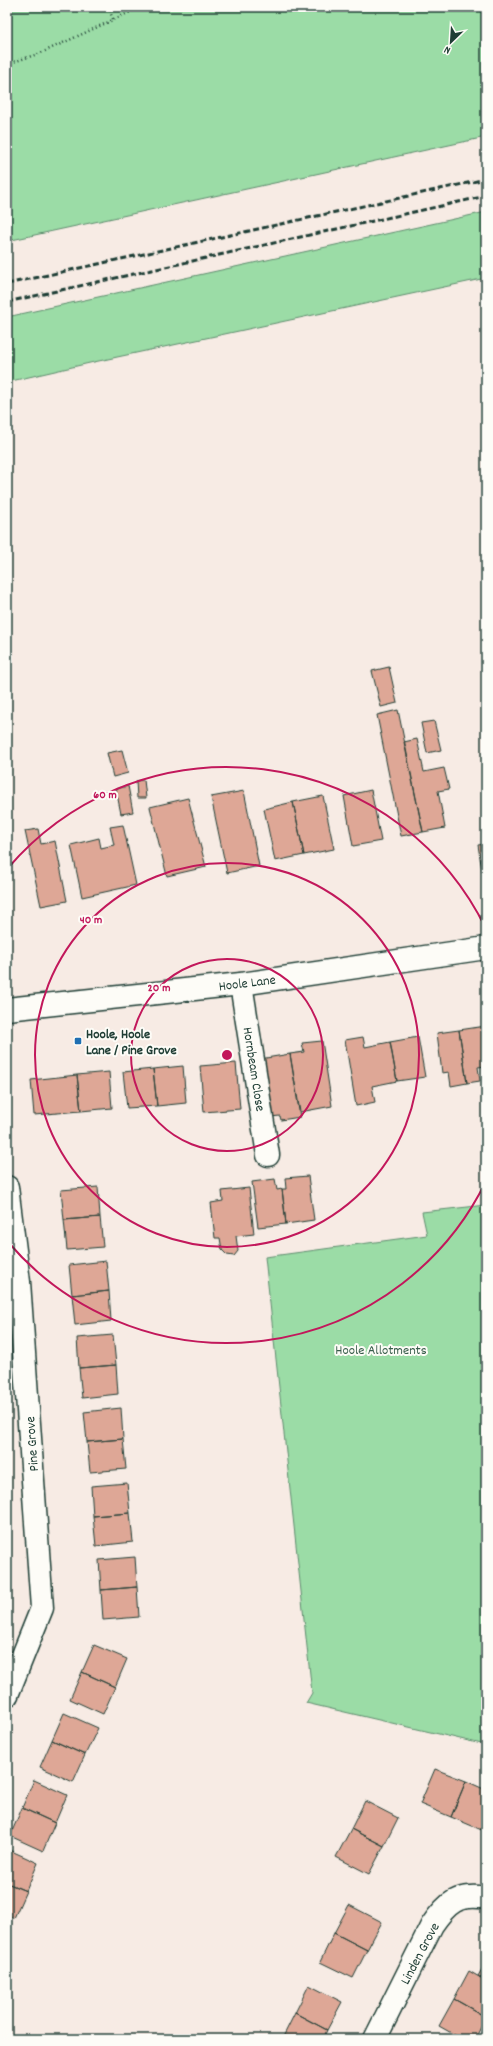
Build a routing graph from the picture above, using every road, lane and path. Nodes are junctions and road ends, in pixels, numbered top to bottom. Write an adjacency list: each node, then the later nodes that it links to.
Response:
1 (108, 7): 3 (path)
2 (141, 7): 3 (path)
3 (113, 19): 4 (path)
4 (7, 64)
5 (486, 948): 6 (street, Hoole Lane)
6 (241, 984): 7 (street, Hoole Lane); 8 (street, Hornbeam Close)
7 (7, 1010)
8 (268, 1155)
9 (7, 1187): 10 (street, Pine Grove)
10 (7, 1695)
11 (486, 1898): 12 (street, Linden Grove)
12 (375, 2039)

